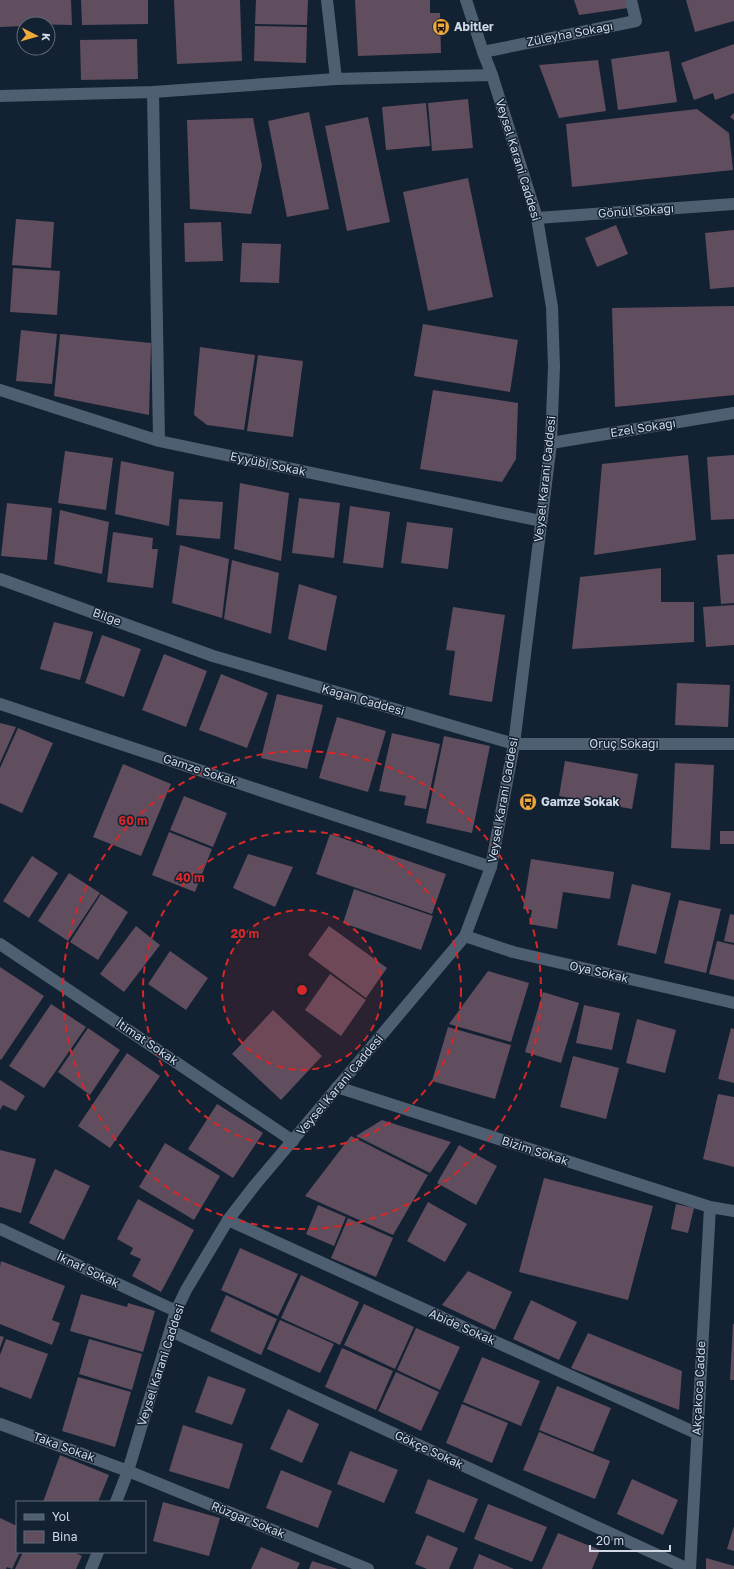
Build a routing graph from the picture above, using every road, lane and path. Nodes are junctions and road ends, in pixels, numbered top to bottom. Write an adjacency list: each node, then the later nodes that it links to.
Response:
1 (327, 0): 6 (street)
2 (466, 0): 4 (street, Veysel Karani Caddesi)
3 (631, 0): 4 (street, Züleyha Sokağı)
4 (483, 52): 5 (street, Veysel Karani Caddesi)
5 (492, 75): 6 (street); 10 (street, Veysel Karani Caddesi)
6 (336, 79): 7 (street)
7 (153, 92): 8 (street); 13 (street)
8 (0, 96)
9 (734, 204): 10 (street, Gönül Sokağı)
10 (537, 218): 14 (street, Veysel Karani Caddesi)
11 (0, 390): 13 (street, Eyyübi Sokak)
12 (734, 413): 14 (street, Ezel Sokağı)
13 (159, 441): 15 (street, Eyyübi Sokak)
14 (551, 443): 15 (street, Veysel Karani Caddesi)
15 (541, 521): 19 (street, Veysel Karani Caddesi)
16 (0, 579): 17 (street, Bilge)
17 (213, 656): 19 (street, Kağan Caddesi)
18 (0, 704): 21 (street, Gamze Sokak)
19 (514, 744): 20 (street, Oruç Sokağı); 21 (street, Veysel Karani Caddesi)
20 (734, 744)
21 (491, 867): 22 (street, Veysel Karani Caddesi)
22 (465, 936): 24 (street, Oya Sokak); 25 (street, Veysel Karani Caddesi)
23 (0, 944): 26 (street, İtimat Sokak)
24 (734, 1003)
25 (338, 1087): 26 (street, Veysel Karani Caddesi); 27 (street, Bizim Sokak)
26 (293, 1141): 29 (street, Veysel Karani Caddesi)
27 (710, 1207): 28 (street, Bizim Sokak); 34 (street, Akçakoca Cadde)
28 (734, 1211)
29 (228, 1220): 31 (street, Veysel Karani Caddesi); 34 (street, Abide Sokak)
30 (0, 1229): 31 (street, İknaf Sokak)
31 (176, 1311): 32 (street, Veysel Karani Caddesi)
32 (171, 1331): 35 (street, Veysel Karani Caddesi); 40 (street, Gökçe Sokak)
33 (0, 1424): 35 (street, Taka Sokak)
34 (696, 1433): 40 (street, Akçakoca Cadde)
35 (128, 1471): 36 (street, Veysel Karani Caddesi); 39 (street, Rüzgar Sokak)
36 (116, 1501)
37 (98, 1553): 38 (street)
38 (91, 1569)
39 (368, 1569)
40 (689, 1569)

